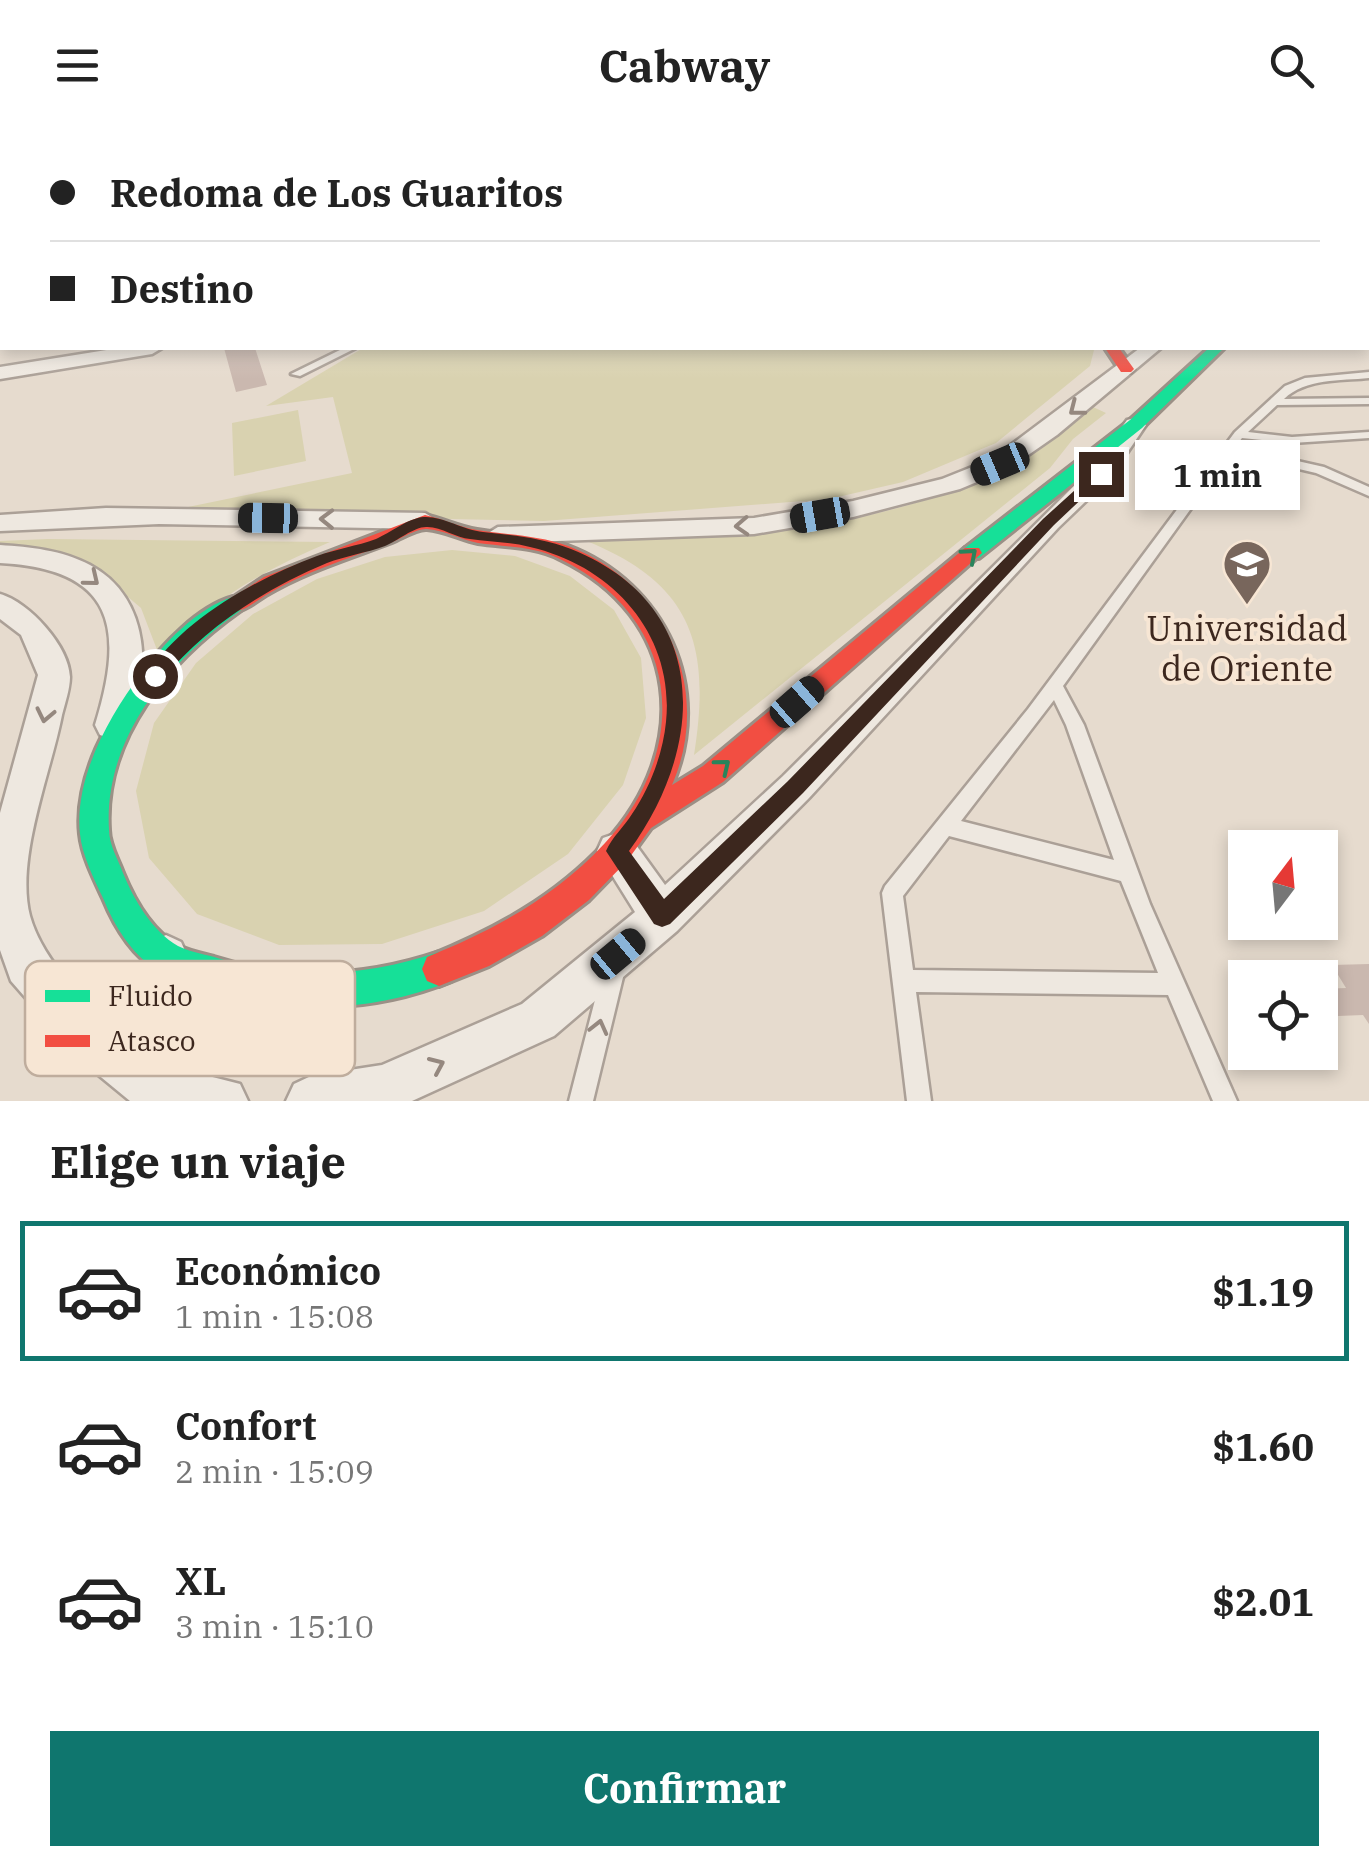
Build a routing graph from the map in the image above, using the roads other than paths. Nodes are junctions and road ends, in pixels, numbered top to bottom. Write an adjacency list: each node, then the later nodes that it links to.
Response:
1 (140, 350): 8 (street)
2 (312, 350): 7 (lane)
3 (346, 350): 7 (lane)
4 (1145, 350): 6 (street)
5 (1215, 350): 13 (street)
6 (1119, 358): 21 (street, one-way to 21)
7 (319, 362): 9 (lane)
8 (0, 373)
9 (296, 374)
10 (1369, 375): 12 (lane)
11 (1369, 401): 12 (lane)
12 (1273, 402): 15 (lane)
13 (1136, 424): 26 (street, one-way to 13); 30 (street)
14 (1369, 435): 15 (lane)
15 (1234, 441): 17 (lane); 24 (lane)
16 (1369, 478): 17 (lane)
17 (1352, 483): 18 (lane)
18 (1369, 492)
19 (425, 521): 20 (street, one-way to 20); 21 (street); 25 (street)
20 (0, 523)
21 (492, 536): 26 (street)
22 (0, 554): 25 (street, one-way to 25)
23 (0, 604): 33 (street, one-way to 33)
24 (1055, 686): 27 (lane); 29 (lane)
25 (106, 753): 32 (street)
26 (641, 818): 28 (street)
27 (946, 826): 29 (lane); 36 (lane)
28 (617, 851): 30 (street); 38 (street)
29 (1127, 873): 37 (lane)
30 (662, 916): 31 (street)
31 (618, 954): 42 (street, one-way to 31); 43 (lane, one-way to 31)
32 (166, 958): 34 (street); 35 (street)
33 (26, 961)
34 (166, 961)
35 (174, 961)
36 (904, 981): 37 (lane); 44 (lane)
37 (1175, 984): 45 (lane)
38 (355, 989)
39 (134, 1076): 40 (street, one-way to 40)
40 (156, 1095): 41 (street)
41 (223, 1101)
42 (311, 1101)
43 (581, 1101)
44 (919, 1101)
45 (1225, 1101)

